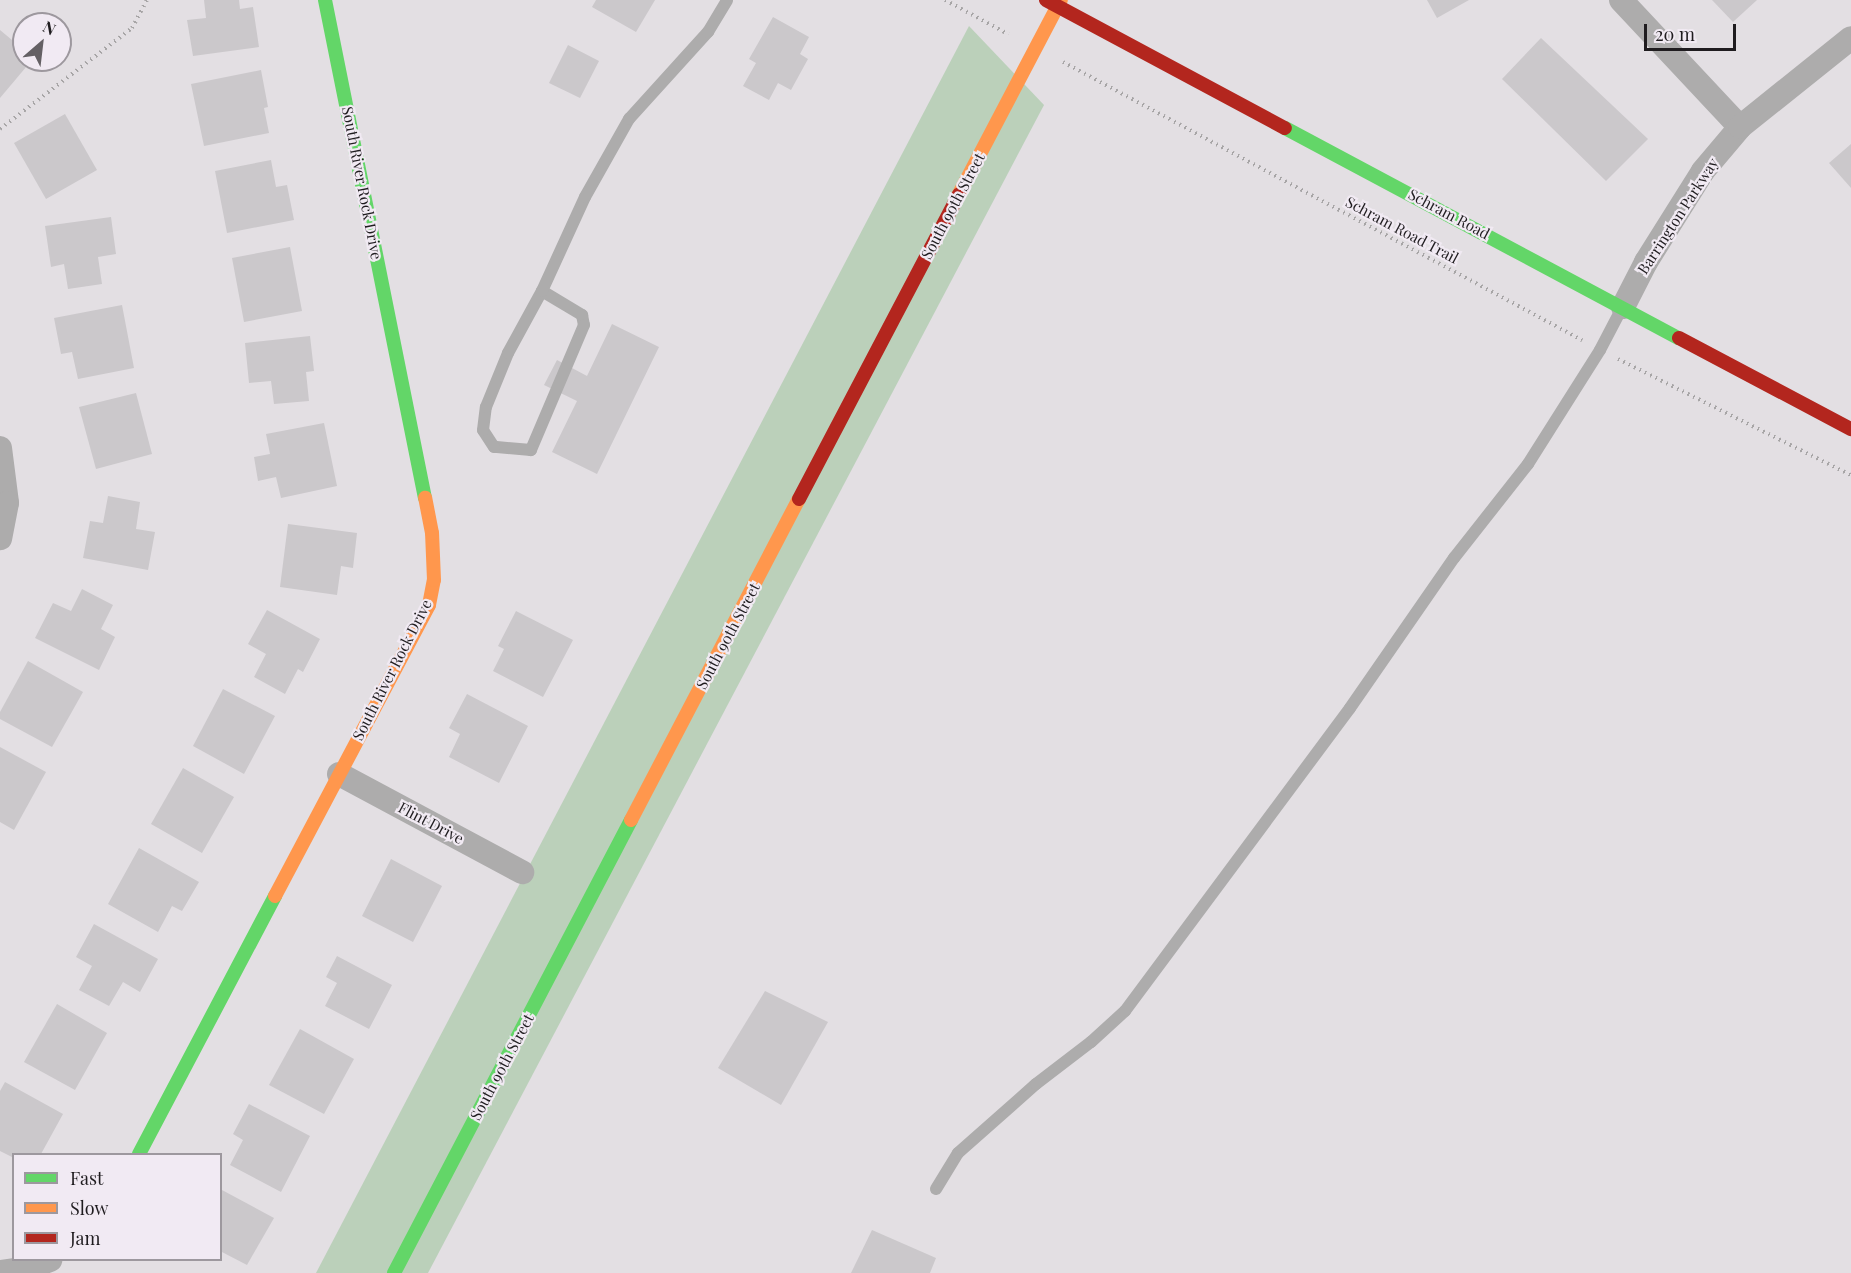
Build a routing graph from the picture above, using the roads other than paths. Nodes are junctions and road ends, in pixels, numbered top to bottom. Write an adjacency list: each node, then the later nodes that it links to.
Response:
1 (325, 0): 12 (street, South River Rock Drive)
2 (727, 0): 7 (lane)
3 (1621, 0): 6 (street)
4 (1055, 2): 8 (street, Schram Road); 18 (street, South 90th Street)
5 (1851, 38): 6 (street, Barrington Parkway)
6 (1740, 127): 8 (street, Barrington Parkway)
7 (542, 291): 7 (lane)
8 (1623, 307): 9 (street, Schram Road); 15 (lane)
9 (1851, 429)
10 (0, 448): 11 (street)
11 (0, 538)
12 (339, 774): 13 (street, Flint Drive); 14 (street, South River Rock Drive)
13 (522, 872)
14 (140, 1153)
15 (936, 1189)
16 (46, 1261): 17 (street)
17 (5, 1272)
18 (394, 1273)

